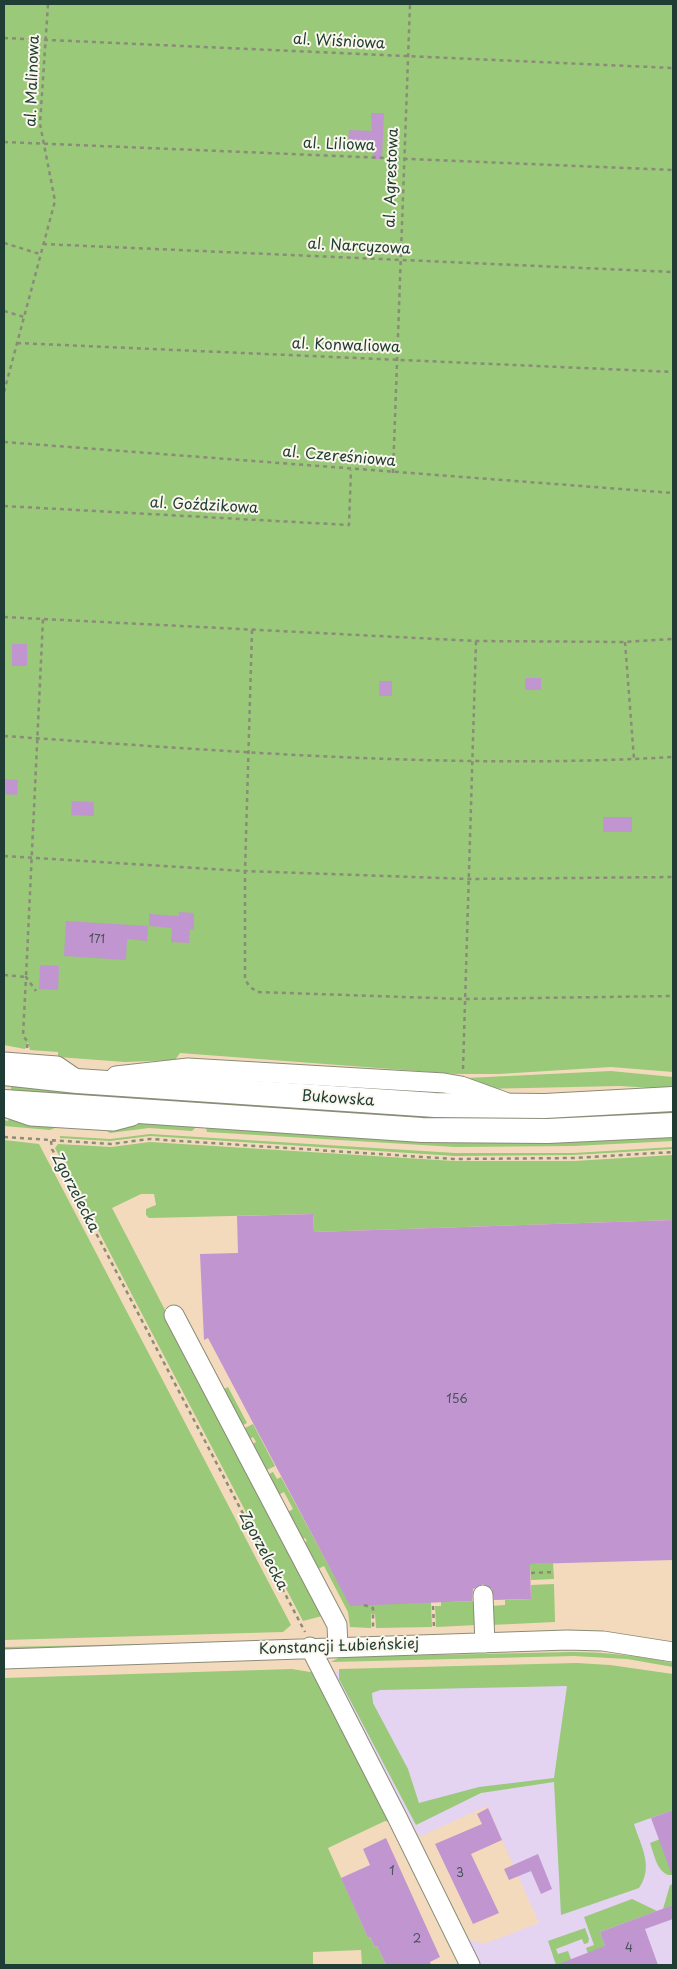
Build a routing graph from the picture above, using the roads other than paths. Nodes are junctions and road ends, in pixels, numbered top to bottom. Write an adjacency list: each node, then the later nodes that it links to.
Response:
1 (4, 1062): 3 (street)
2 (4, 1073): 3 (main road, Bukowska)
3 (77, 1081): 4 (main road, Bukowska)
4 (673, 1099)
5 (4, 1102): 7 (main road, Bukowska)
6 (4, 1106): 7 (street)
7 (148, 1112): 8 (main road, Bukowska)
8 (673, 1124)
9 (174, 1315): 13 (street)
10 (484, 1595): 11 (street)
11 (485, 1643): 13 (street, Konstancji Łubieńskiej); 14 (street, Konstancji Łubieńskiej)
12 (310, 1647): 13 (street, Konstancji Łubieńskiej); 15 (street, Konstancji Łubieńskiej); 16 (street)
13 (338, 1647)
14 (673, 1652)
15 (4, 1659)
16 (470, 1965)

